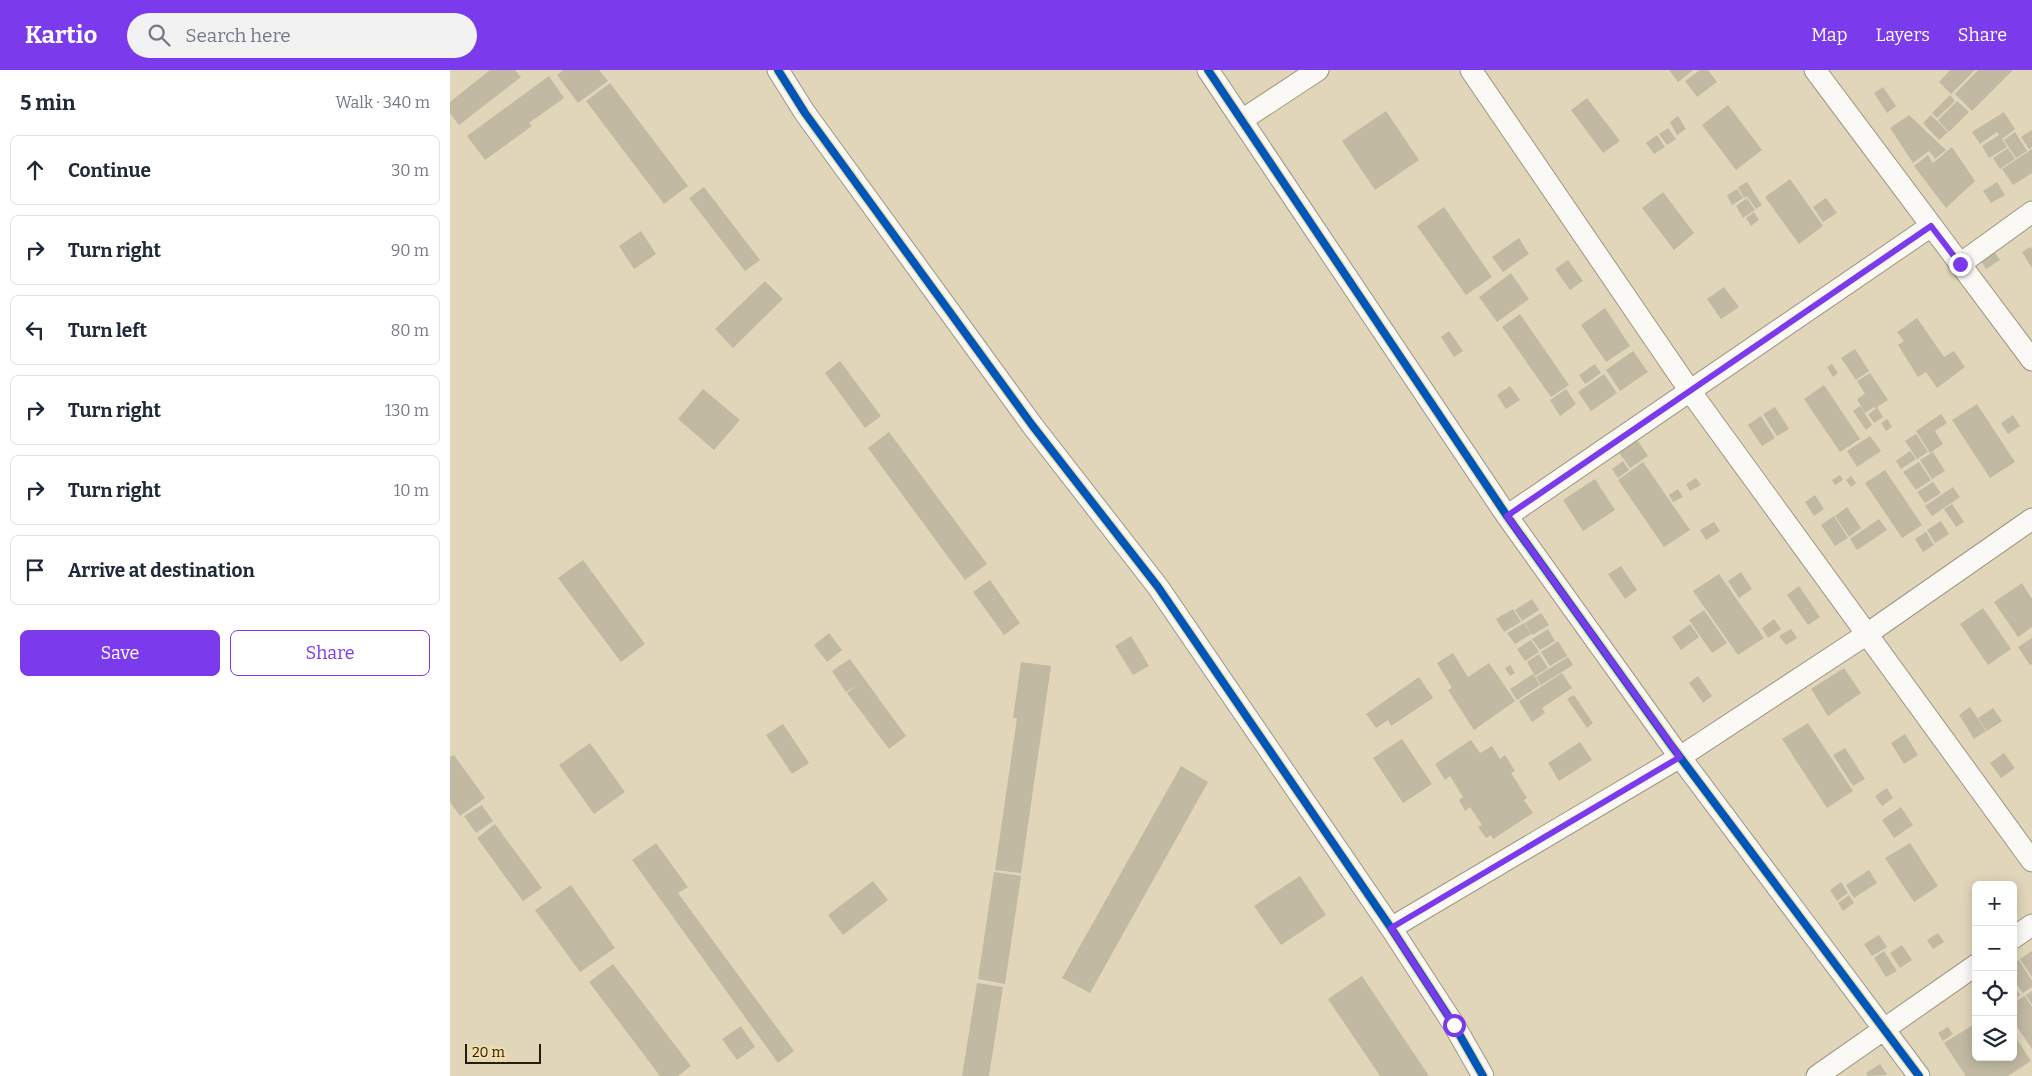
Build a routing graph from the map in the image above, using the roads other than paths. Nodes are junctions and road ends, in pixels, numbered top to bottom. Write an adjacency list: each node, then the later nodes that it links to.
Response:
1 (778, 70): 18 (street)
2 (1208, 70): 6 (street)
3 (1318, 70): 6 (street)
4 (1471, 70): 11 (street)
5 (1814, 70): 8 (street)
6 (1242, 120): 12 (street)
7 (2032, 212): 9 (street)
8 (1931, 226): 9 (street); 11 (street)
9 (1960, 264): 10 (street)
10 (2032, 360)
11 (1690, 391): 12 (street); 14 (street)
12 (1507, 516): 15 (street)
13 (2032, 519): 14 (street)
14 (1867, 634): 15 (street); 16 (street)
15 (1680, 757): 18 (street); 21 (street)
16 (2032, 861)
17 (2032, 925): 19 (street)
18 (1391, 928): 22 (street)
19 (2017, 935)
20 (1972, 968): 21 (street)
21 (1884, 1030): 23 (street); 24 (street)
22 (1482, 1076)
23 (1817, 1076)
24 (1919, 1076)

